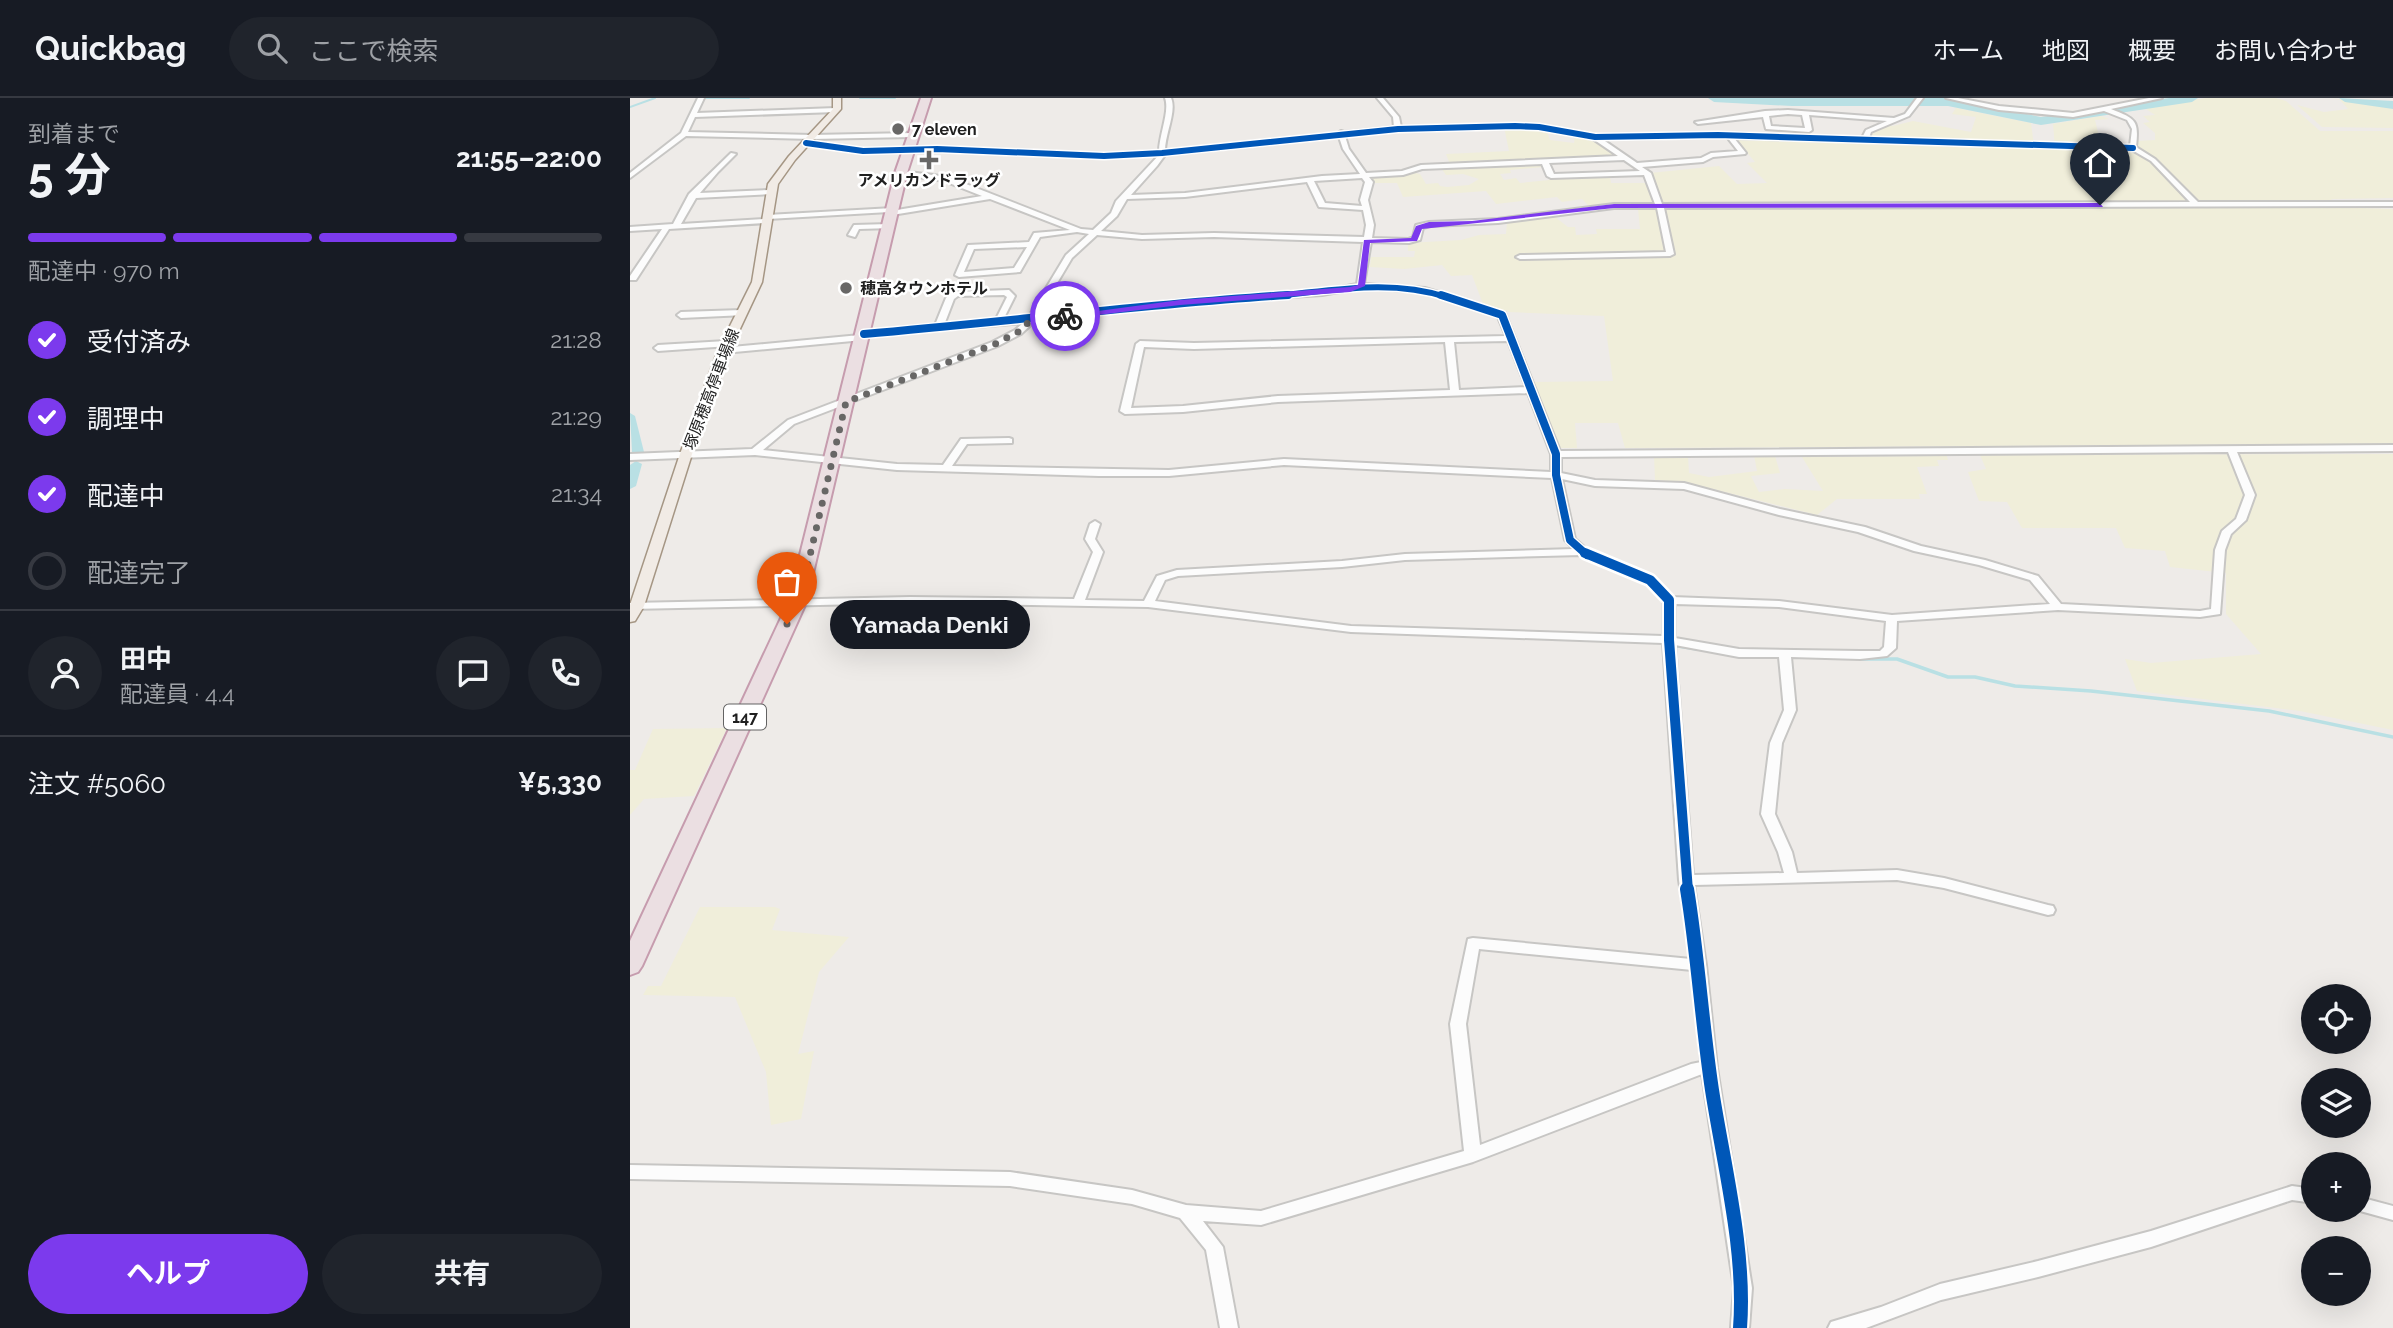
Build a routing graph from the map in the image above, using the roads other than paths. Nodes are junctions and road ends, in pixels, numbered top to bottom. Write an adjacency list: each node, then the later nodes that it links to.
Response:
1 (701, 98): 12 (street)
2 (926, 98): 17 (highway, 147)
3 (1168, 98): 25 (street)
4 (1381, 98): 14 (street)
5 (1949, 98): 9 (street)
6 (2159, 98): 9 (street)
7 (1919, 100): 13 (street)
8 (837, 104): 12 (street); 21 (main road, 塚原穂高停車場線)
9 (2106, 110): 23 (street)
10 (1805, 112): 11 (street); 11 (street); 13 (street)
11 (1765, 113): 18 (street)
12 (693, 115): 16 (street)
13 (1891, 119): 22 (street)
14 (1398, 129): 15 (street); 20 (street)
15 (1341, 133): 25 (street); 35 (street)
16 (684, 134): 21 (street); 29 (street)
17 (912, 135): 21 (street); 24 (highway, 147)
18 (1718, 135): 19 (street); 20 (street)
19 (1729, 135): 22 (street); 31 (street)
20 (1595, 137): 27 (street)
21 (809, 140): 24 (street); 37 (main road, 塚原穂高停車場線)
22 (1867, 141): 23 (street)
23 (2133, 148): 42 (street)
24 (908, 150): 25 (street); 32 (highway, 147)
25 (1162, 153): 40 (street)
26 (733, 154): 38 (street)
27 (1626, 158): 30 (street); 31 (street)
28 (630, 162): 29 (street)
29 (646, 163): 34 (street)
30 (1545, 163): 33 (street); 35 (street)
31 (1637, 165): 33 (street)
32 (901, 173): 39 (street); 45 (highway, 147)
33 (1647, 173): 43 (street)
34 (630, 176)
35 (1366, 176): 36 (street); 44 (street)
36 (1310, 181): 40 (street); 44 (street)
37 (770, 192): 38 (street); 46 (main road, 塚原穂高停車場線)
38 (692, 196): 47 (street)
39 (989, 197): 45 (street); 49 (street)
40 (1126, 197): 50 (street)
41 (2393, 204): 42 (street)
42 (2197, 205): 43 (street)
43 (1660, 207): 52 (street); 54 (street)
44 (1365, 208): 52 (street)
45 (891, 216): 46 (street); 51 (street); 64 (highway, 147)
46 (766, 219): 47 (street); 59 (main road, 塚原穂高停車場線)
47 (671, 227): 48 (street); 55 (street)
48 (630, 229)
49 (1080, 231): 50 (street); 53 (street)
50 (1094, 232): 52 (street); 61 (street)
51 (852, 235)
52 (1366, 241): 58 (street)
53 (1032, 244): 53 (street)
54 (1520, 257)
55 (643, 262): 56 (street); 57 (street)
56 (630, 264)
57 (633, 278)
58 (1361, 286): 61 (street); 65 (street)
59 (742, 313): 60 (street); 67 (main road, 塚原穂高停車場線)
60 (681, 315)
61 (1031, 320): 62 (street); 71 (street)
62 (998, 322): 63 (street); 63 (street)
63 (939, 326): 64 (street)
64 (863, 336): 67 (street); 71 (highway, 147)
65 (1511, 338): 66 (street); 69 (street)
66 (1449, 339): 70 (street); 70 (street)
67 (725, 347): 68 (street); 77 (main road, 塚原穂高停車場線)
68 (659, 348)
69 (1531, 390): 70 (street); 74 (street)
70 (1455, 393)
71 (846, 402): 76 (street); 79 (highway, 147)
72 (1009, 441): 80 (street)
73 (2393, 448): 75 (street)
74 (1554, 451): 75 (street); 81 (street)
75 (2232, 451): 88 (street)
76 (755, 452): 77 (street); 79 (street)
77 (686, 454): 78 (street); 89 (main road, 塚原穂高停車場線)
78 (630, 457)
79 (833, 458): 80 (street); 85 (highway, 147)
80 (946, 468): 81 (street)
81 (1556, 475): 83 (street); 88 (street)
82 (1096, 524): 86 (street)
83 (1582, 552): 84 (street); 87 (street)
84 (1669, 600): 90 (street); 91 (street)
85 (797, 603): 86 (street); 89 (street); 97 (highway, 147)
86 (1078, 603): 87 (street)
87 (1147, 604): 91 (street)
88 (2058, 607): 90 (street)
89 (632, 610)
90 (1892, 618): 92 (street)
91 (1669, 640): 92 (street); 94 (street)
92 (1786, 654): 93 (street)
93 (1792, 878): 94 (street); 95 (street)
94 (1686, 880): 96 (street)
95 (2048, 910)
96 (1699, 965): 98 (street); 99 (street)
97 (630, 966)
98 (1709, 1068): 99 (street); 106 (street)
99 (1474, 1155): 103 (street)
100 (630, 1172): 103 (street)
101 (2301, 1194): 107 (street)
102 (2371, 1207): 104 (street)
103 (1186, 1212): 105 (street)
104 (2393, 1213)
105 (1229, 1328)
106 (1740, 1328)
107 (1837, 1328)

